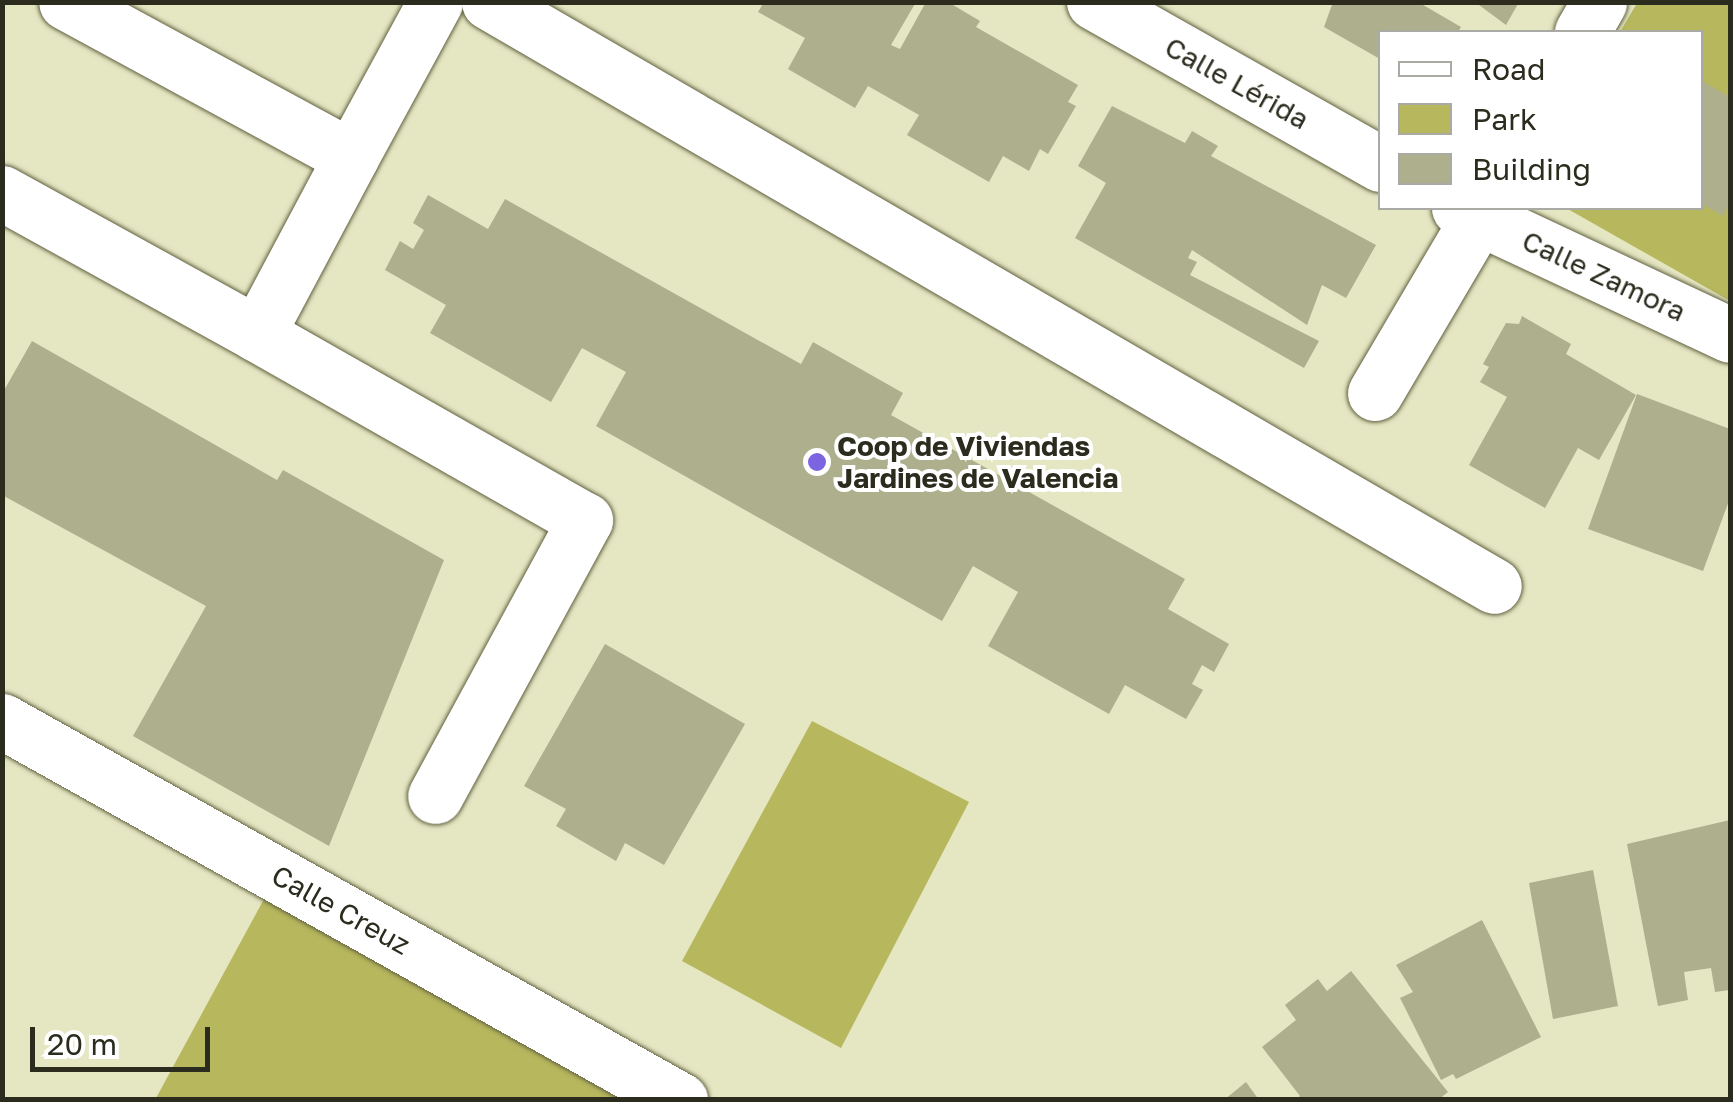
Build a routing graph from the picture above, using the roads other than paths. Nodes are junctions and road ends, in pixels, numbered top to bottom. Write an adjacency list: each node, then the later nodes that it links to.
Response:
1 (66, 2): 7 (street)
2 (435, 2): 7 (street)
3 (489, 2): 14 (street)
4 (1094, 2): 8 (street, Calle Lérida)
5 (1599, 2): 6 (street)
6 (1583, 30)
7 (352, 158): 11 (street)
8 (1378, 163)
9 (2, 193): 11 (street)
10 (1474, 211): 12 (street, Calle Zamora); 13 (street)
11 (257, 334): 16 (street)
12 (1730, 334)
13 (1375, 392)
14 (1494, 586)
15 (2, 721): 17 (street, Calle Creuz)
16 (435, 796)
17 (680, 1100)

